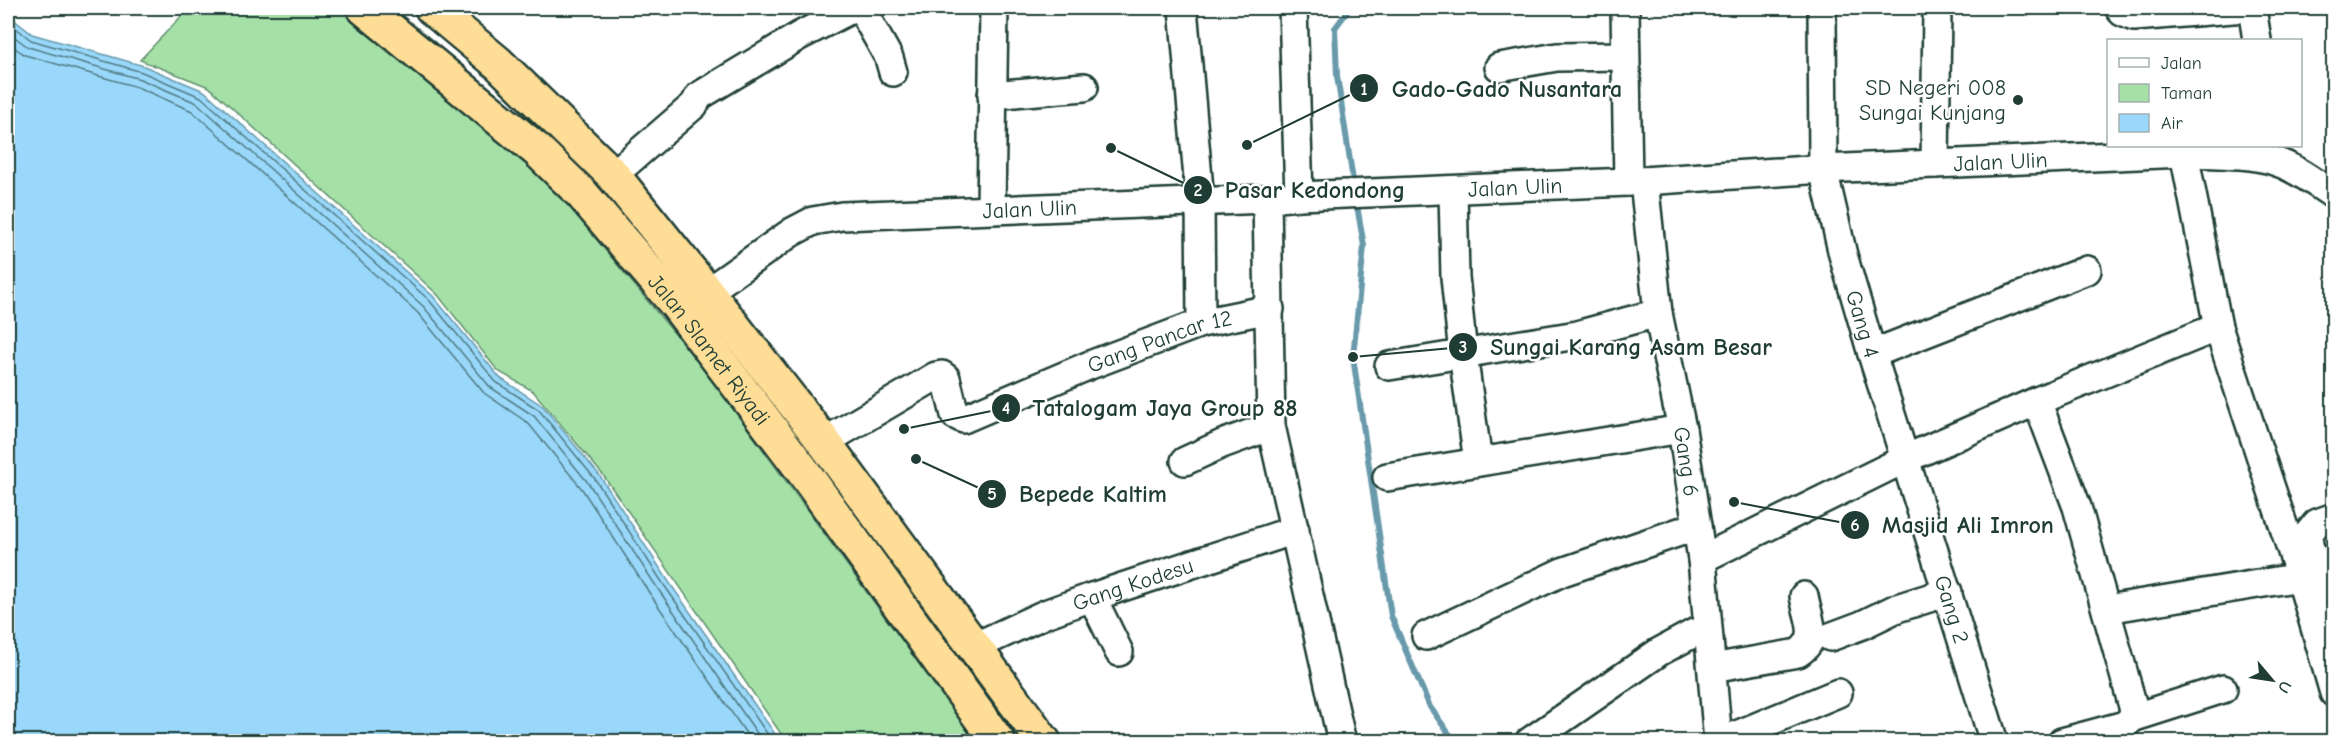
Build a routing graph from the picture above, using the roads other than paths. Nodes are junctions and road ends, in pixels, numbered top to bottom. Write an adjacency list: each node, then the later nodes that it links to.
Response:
1 (364, 8): 52 (highway, Jalan Slamet Riyadi)
2 (432, 8): 24 (highway, Jalan Slamet Riyadi)
3 (853, 8): 24 (street)
4 (861, 8): 17 (street)
5 (994, 8): 19 (street)
6 (1184, 8): 30 (street)
7 (1293, 8): 28 (street)
8 (1625, 8): 15 (street, Gang 6)
9 (1822, 8): 23 (street, Gang 4)
10 (1937, 8): 22 (street)
11 (2119, 8): 12 (street)
12 (2245, 8)
13 (2252, 8): 14 (street)
14 (2257, 39)
15 (1625, 56): 16 (street); 25 (street, Gang 6)
16 (1499, 67)
17 (893, 72)
18 (1084, 87): 19 (street)
19 (992, 95): 31 (street)
20 (2184, 153): 21 (street, Jalan Ulin); 22 (street, Jalan Ulin); 37 (street)
21 (2274, 153): 27 (street, Jalan Ulin)
22 (1935, 164): 23 (street, Jalan Ulin)
23 (1823, 169): 25 (street, Jalan Ulin); 39 (street, Gang 4)
24 (613, 175): 33 (highway, Jalan Slamet Riyadi)
25 (1636, 181): 26 (street, Jalan Ulin); 35 (street, Gang 6)
26 (1453, 190): 28 (street, Jalan Ulin); 38 (street)
27 (2334, 195)
28 (1299, 196): 29 (street, Jalan Ulin)
29 (1267, 199): 30 (street, Jalan Ulin); 34 (street)
30 (1200, 201): 31 (street, Jalan Ulin); 36 (street)
31 (991, 209): 33 (street, Jalan Ulin)
32 (2087, 270): 39 (street)
33 (707, 292): 44 (highway, Jalan Slamet Riyadi)
34 (1270, 309): 36 (street, Gang Pancar 12); 42 (street)
35 (1658, 313): 38 (street); 43 (street, Gang 6)
36 (1201, 323): 44 (street, Gang Pancar 12)
37 (2218, 327): 41 (street); 55 (street)
38 (1463, 354): 40 (street); 46 (street)
39 (1872, 354): 47 (street, Gang 4)
40 (1389, 366)
41 (2037, 402): 47 (street); 59 (street)
42 (1271, 426): 45 (street); 53 (street)
43 (1682, 429): 46 (street); 51 (street, Gang 6)
44 (824, 442): 49 (highway, Jalan Slamet Riyadi)
45 (1185, 461)
46 (1478, 462): 48 (street)
47 (1908, 467): 54 (street); 56 (street, Gang 2)
48 (1387, 477)
49 (870, 505): 52 (highway); 64 (highway, Jalan Slamet Riyadi)
50 (2334, 518): 55 (street)
51 (1697, 526): 54 (street, Gang 6); 62 (street)
52 (842, 527): 72 (highway, Jalan Slamet Riyadi)
53 (1295, 530): 58 (street, Gang Kodesu); 74 (street)
54 (1702, 559): 61 (street, Gang 6)
55 (2309, 575): 59 (street); 60 (street); 69 (street)
56 (1948, 592): 63 (street); 71 (street, Gang 2)
57 (1804, 596): 66 (street)
58 (1092, 597): 64 (street, Gang Kodesu); 65 (street)
59 (2107, 609): 70 (street)
60 (2334, 621)
61 (1708, 632): 66 (street, Gang 6); 75 (street)
62 (1426, 636)
63 (1830, 637)
64 (974, 647): 73 (highway, Jalan Slamet Riyadi)
65 (1119, 652)
66 (1712, 668): 76 (street, Gang 6)
67 (2223, 689): 70 (street)
68 (1838, 693): 76 (street)
69 (2334, 693)
70 (2132, 718): 77 (street)
71 (1987, 740)
72 (998, 741)
73 (1044, 741)
74 (1342, 741)
75 (1528, 741)
76 (1719, 741)
77 (2062, 741)

